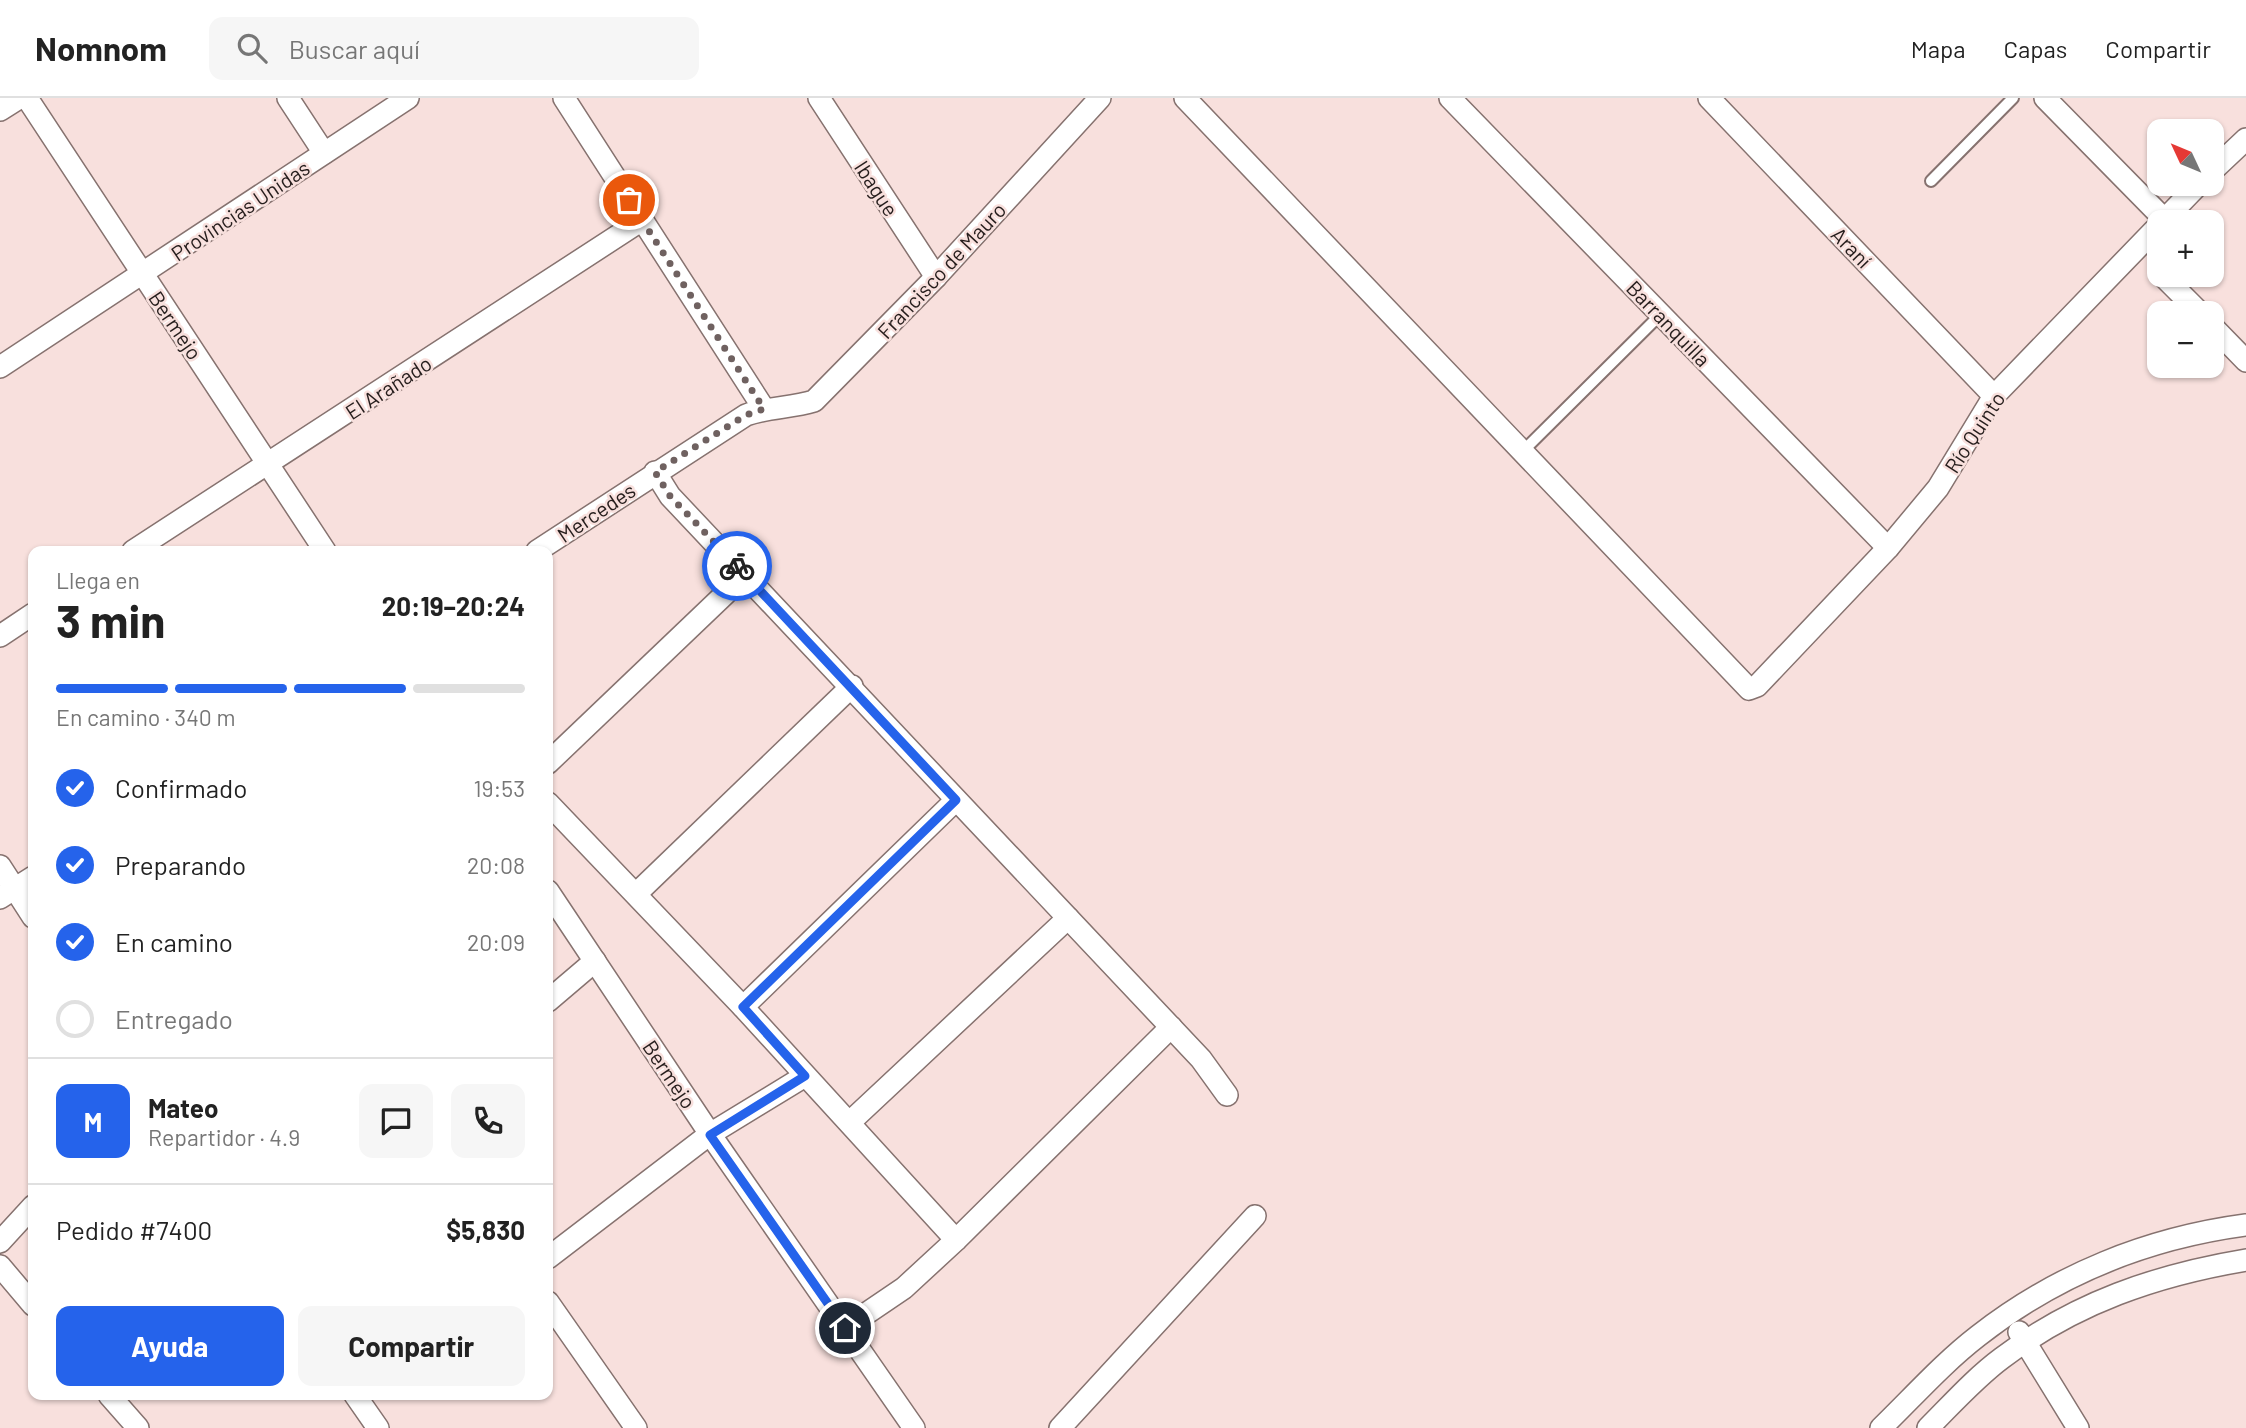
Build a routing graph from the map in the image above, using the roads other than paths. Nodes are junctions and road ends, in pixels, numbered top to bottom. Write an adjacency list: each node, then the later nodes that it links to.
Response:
1 (19, 98): 13 (street)
2 (27, 98): 25 (street, Bermejo)
3 (288, 98): 15 (street)
4 (408, 98): 15 (street, Provincias Unidas)
5 (564, 98): 21 (street)
6 (819, 98): 26 (street, Ibague)
7 (1185, 98): 35 (street)
8 (1450, 98): 29 (street, Barranquilla)
9 (1709, 98): 33 (street, Araní)
10 (2013, 98): 17 (lane)
11 (2045, 98): 19 (street)
12 (1092, 101): 26 (street, Francisco de Mauro)
13 (0, 110)
14 (2246, 138): 16 (street)
15 (324, 153): 25 (street, Provincias Unidas)
16 (2224, 159)
17 (1931, 181)
18 (2186, 196): 20 (street, Río Quinto)
19 (2155, 210)
20 (2171, 210)
21 (642, 220): 34 (street); 36 (street, El Arañado)
22 (2147, 235): 23 (street, Río Quinto)
23 (2135, 247): 24 (street); 33 (street, Río Quinto)
24 (2147, 259)
25 (143, 275): 32 (street, Provincias Unidas); 36 (street, Bermejo)
26 (936, 277): 34 (street, Francisco de Mauro)
27 (2175, 287): 28 (street)
28 (2188, 301)
29 (1660, 315): 35 (lane); 41 (street, Barranquilla)
30 (2224, 338): 31 (street)
31 (2246, 361)
32 (0, 367)
33 (1994, 396): 41 (street, Río Quinto)
34 (764, 409): 37 (street, Mercedes)
35 (1521, 453): 41 (street, Río Quinto)
36 (269, 465): 38 (street, El Arañado); 39 (street, Bermejo)
37 (655, 472): 40 (street, Mercedes); 42 (street)
38 (141, 546)
39 (322, 546)
40 (544, 546)
41 (1888, 548)
42 (745, 575): 45 (street); 46 (street)
43 (28, 617): 44 (street)
44 (0, 636)
45 (852, 686): 47 (street); 52 (street)
46 (553, 758)
47 (956, 800): 55 (street); 58 (street)
48 (553, 808): 52 (street)
49 (0, 866): 51 (street)
50 (28, 880): 51 (street)
51 (7, 893): 54 (street)
52 (636, 894): 58 (street)
53 (553, 898): 56 (street, Bermejo)
54 (28, 912)
55 (1068, 918): 59 (street); 62 (street)
56 (595, 961): 57 (street); 63 (street, Bermejo)
57 (553, 997)
58 (743, 1007): 60 (street)
59 (1171, 1027): 61 (street); 67 (street)
60 (805, 1076): 62 (street); 63 (street)
61 (1227, 1095)
62 (850, 1122): 67 (street)
63 (710, 1135): 69 (street); 75 (street, Bermejo)
64 (28, 1211): 68 (street)
65 (1255, 1216): 83 (street)
66 (2246, 1225): 74 (street)
67 (956, 1240): 75 (street)
68 (0, 1242)
69 (553, 1254)
70 (2246, 1260): 76 (street)
71 (0, 1266): 72 (street)
72 (28, 1299)
73 (553, 1309): 82 (street)
74 (2008, 1315): 76 (street); 84 (street)
75 (845, 1328): 79 (street, Bermejo)
76 (2025, 1342): 85 (street); 86 (street)
77 (114, 1400): 80 (street)
78 (361, 1400): 81 (street)
79 (908, 1426)
80 (138, 1428)
81 (378, 1428)
82 (636, 1428)
83 (1060, 1428)
84 (1881, 1428)
85 (1928, 1428)
86 (2078, 1428)

